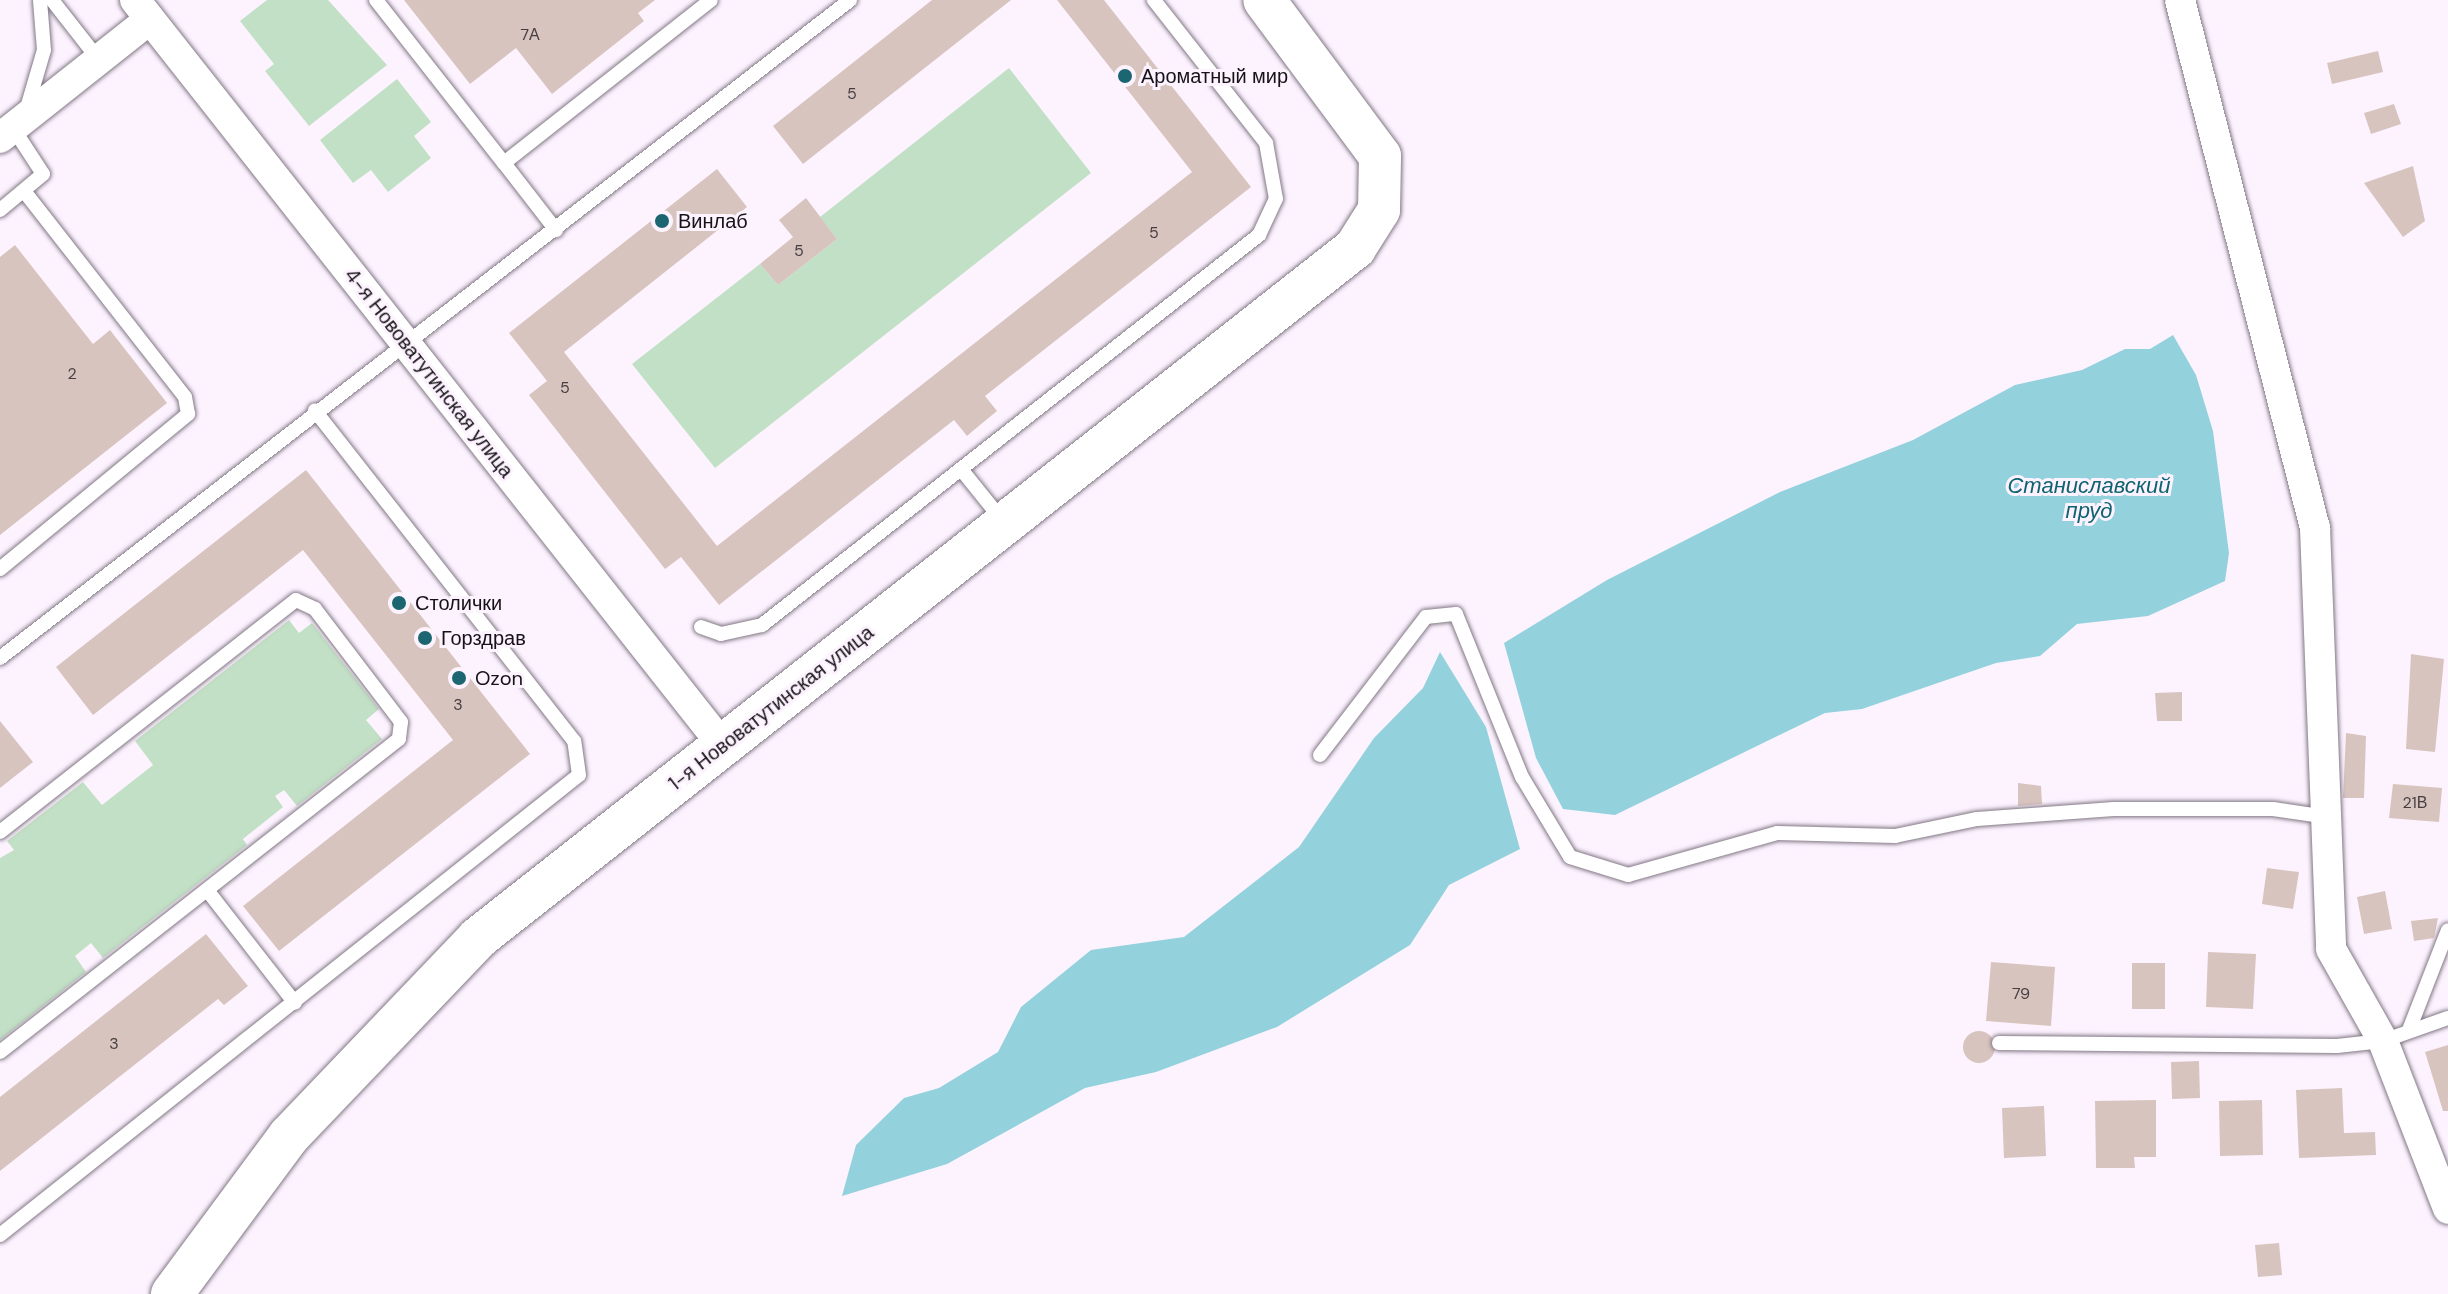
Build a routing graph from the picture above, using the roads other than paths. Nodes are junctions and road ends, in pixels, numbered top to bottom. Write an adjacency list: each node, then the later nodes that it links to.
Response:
1 (40, 0): 11 (lane)
2 (52, 0): 10 (lane)
3 (376, 0): 12 (lane)
4 (711, 0): 12 (lane)
5 (850, 0): 15 (lane)
6 (1154, 0): 18 (lane)
7 (1264, 0): 19 (street, 1-я Нововатутинская улица)
8 (2180, 0): 25 (street)
9 (143, 10): 10 (street); 16 (street, 4-я Нововатутинская улица)
10 (99, 60): 11 (street)
11 (10, 130): 13 (lane)
12 (504, 163): 15 (lane)
13 (24, 191): 14 (lane); 20 (lane)
14 (0, 210)
15 (556, 230): 16 (lane)
16 (408, 346): 17 (lane); 23 (street, 4-я Нововатутинская улица)
17 (315, 411): 22 (lane); 29 (lane)
18 (961, 469): 19 (lane); 21 (lane)
19 (1005, 524): 23 (street, 1-я Нововатутинская улица)
20 (0, 569)
21 (701, 627)
22 (0, 658)
23 (723, 746): 36 (street, 1-я Нововатутинская улица)
24 (1320, 755): 25 (lane)
25 (2321, 816): 31 (street)
26 (0, 832): 27 (lane)
27 (207, 890): 29 (lane); 33 (lane)
28 (2448, 930): 31 (lane)
29 (295, 1003): 35 (lane)
30 (2448, 1018): 31 (lane)
31 (2396, 1036): 32 (lane); 34 (street)
32 (1999, 1043)
33 (0, 1052)
34 (2448, 1209)
35 (0, 1235)
36 (172, 1294)

